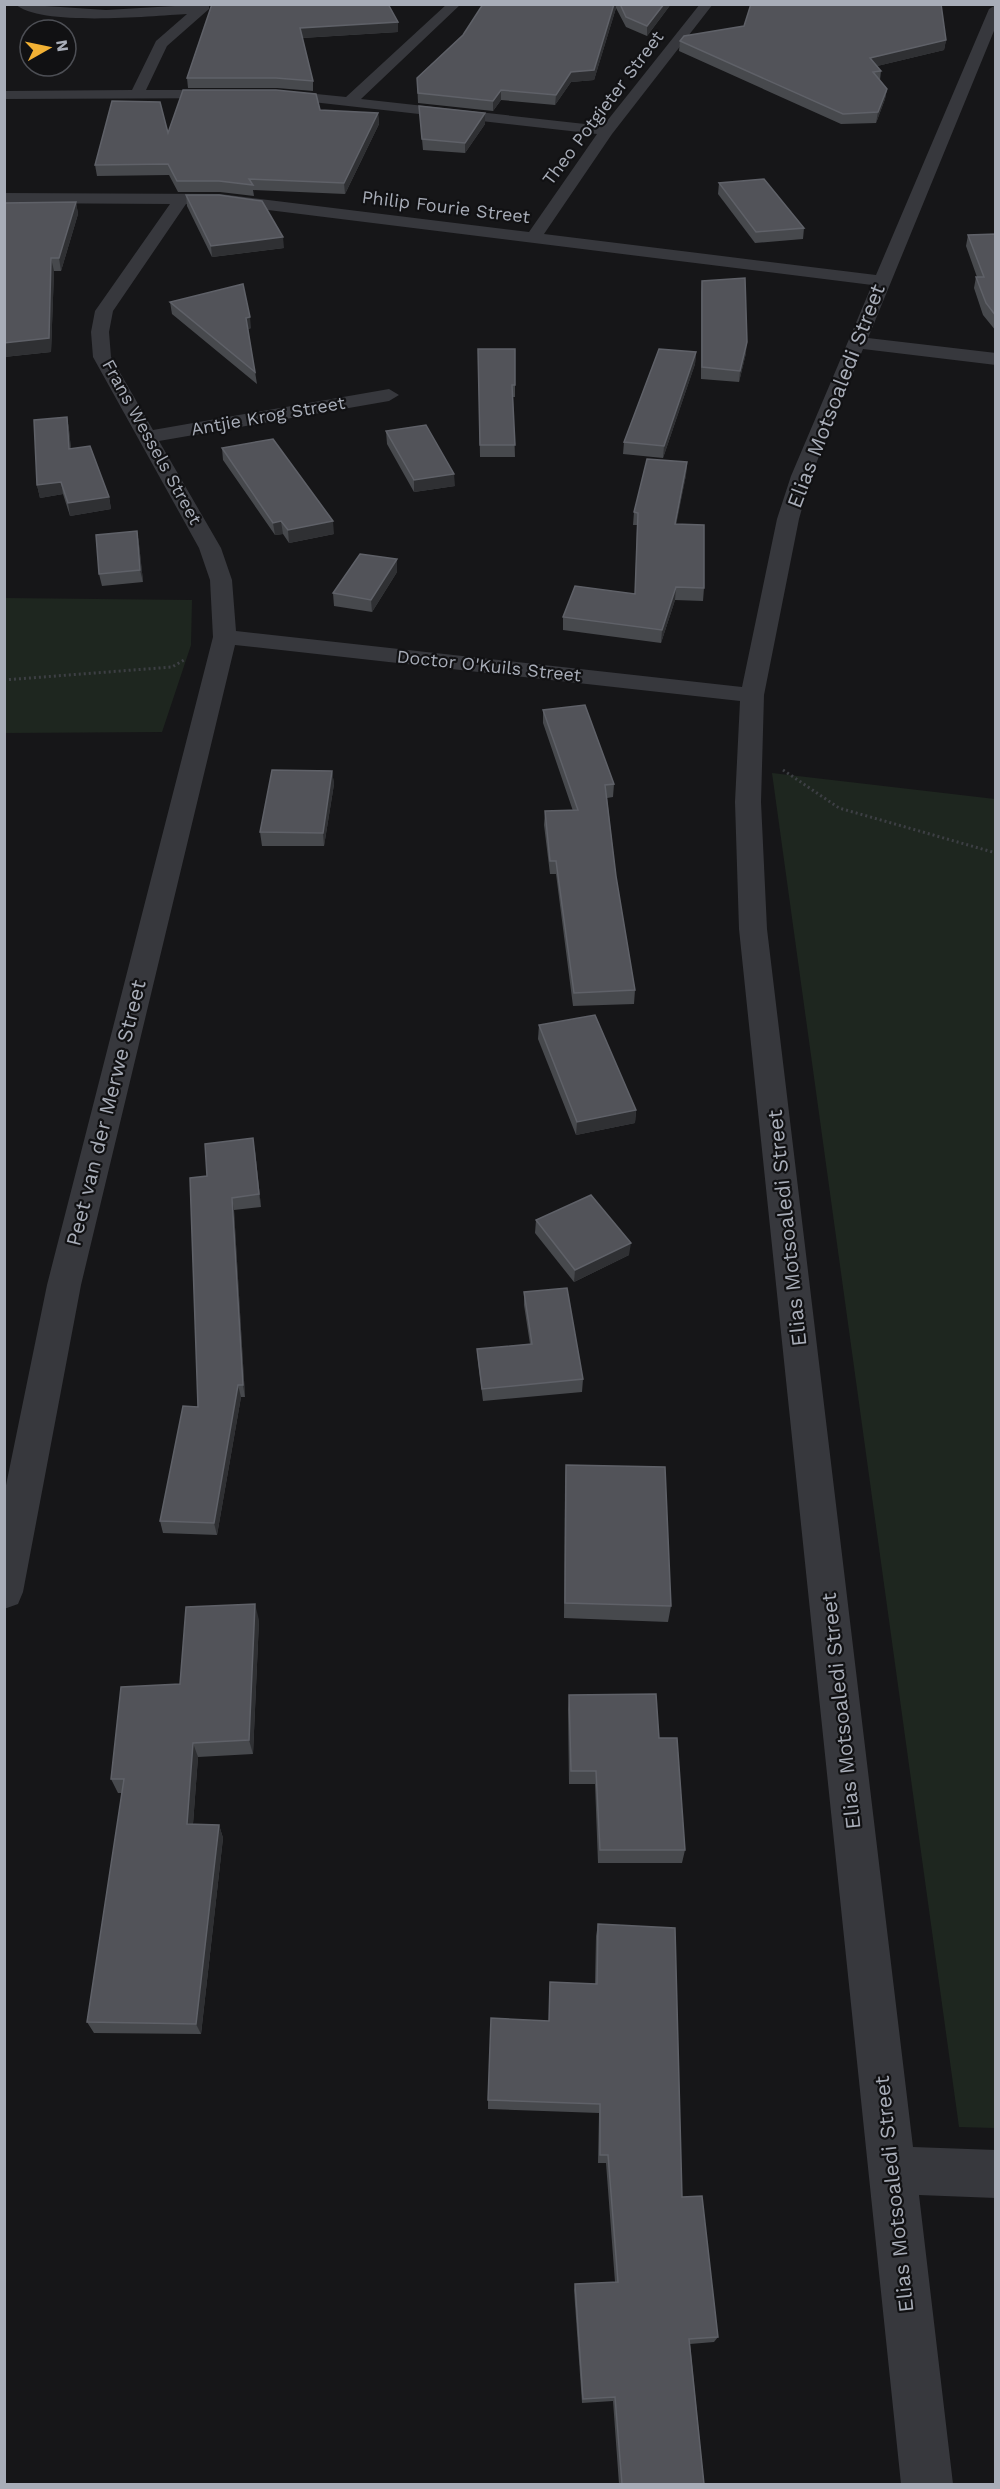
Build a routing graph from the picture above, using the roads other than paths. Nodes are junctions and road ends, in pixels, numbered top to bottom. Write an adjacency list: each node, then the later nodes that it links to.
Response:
1 (21, 4): 4 (street)
2 (455, 4): 9 (street)
3 (707, 4): 10 (street, Theo Potgieter Street)
4 (202, 7): 7 (street)
5 (996, 9): 6 (street, Elias Motsoaledi Street)
6 (987, 53): 14 (street, Elias Motsoaledi Street)
7 (137, 94): 8 (street); 9 (street)
8 (4, 95)
9 (351, 101): 10 (street)
10 (607, 130): 13 (street, Theo Potgieter Street)
11 (183, 196): 12 (street, Philip Fourie Street); 13 (street, Philip Fourie Street); 18 (street, Frans Wessels Street)
12 (4, 198)
13 (532, 238): 14 (street, Philip Fourie Street)
14 (882, 281): 15 (street, Elias Motsoaledi Street)
15 (855, 342): 16 (street); 20 (street, Elias Motsoaledi Street)
16 (996, 359)
17 (389, 395): 18 (street, Antjie Krog Street)
18 (146, 437): 19 (street, Frans Wessels Street)
19 (225, 637): 20 (street, Doctor O'Kuils Street); 21 (street, Peet van der Merwe Street)
20 (752, 695): 22 (street, Elias Motsoaledi Street)
21 (4, 1592)
22 (892, 2170): 23 (street); 24 (street, Elias Motsoaledi Street)
23 (996, 2174)
24 (927, 2484)

